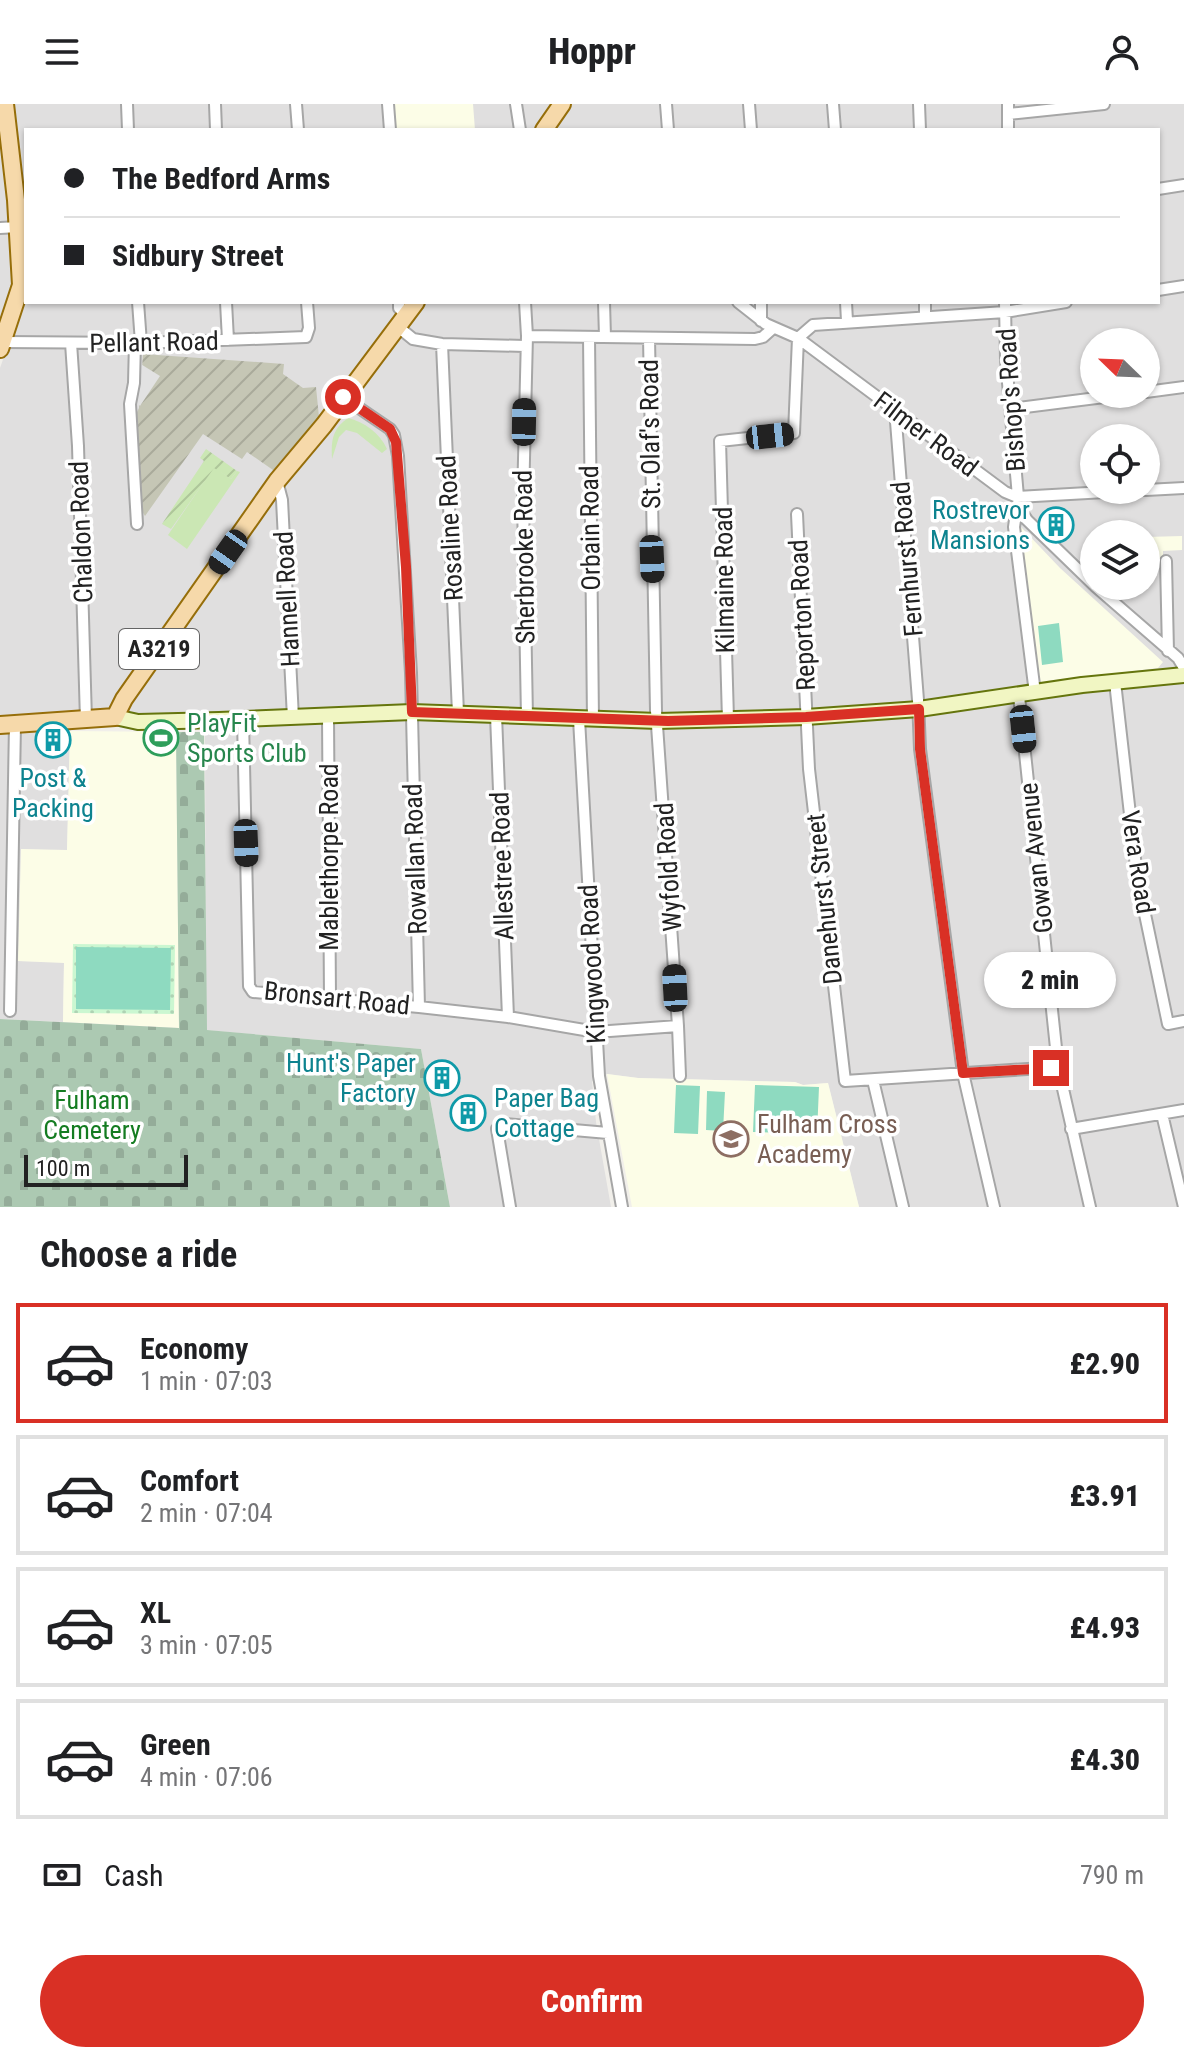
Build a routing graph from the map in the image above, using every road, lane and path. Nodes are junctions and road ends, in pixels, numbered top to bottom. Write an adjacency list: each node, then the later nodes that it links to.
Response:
1 (5, 104): 26 (main road)
2 (127, 104): 14 (street)
3 (215, 104): 15 (street)
4 (296, 104): 16 (street)
5 (388, 104): 17 (street)
6 (516, 104): 18 (street)
7 (562, 104): 19 (main road)
8 (666, 104): 20 (street)
9 (749, 104): 21 (street)
10 (833, 104): 22 (street)
11 (919, 104): 23 (street)
12 (1104, 104): 13 (street)
13 (1008, 109)
14 (128, 128)
15 (216, 128)
16 (298, 128)
17 (390, 128)
18 (520, 128)
19 (545, 128)
20 (668, 128)
21 (751, 128)
22 (835, 128)
23 (920, 128)
24 (1184, 185): 25 (street)
25 (1160, 189)
26 (18, 227): 27 (street); 55 (main road)
27 (0, 228)
28 (1184, 286): 29 (street)
29 (1160, 290)
30 (138, 304): 52 (street)
31 (226, 304): 50 (street)
32 (307, 304): 50 (street, Pellant Road)
33 (525, 304): 51 (street, Sherbrooke Road)
34 (604, 304): 47 (street)
35 (740, 304): 43 (street, Filmer Road)
36 (761, 304): 43 (street)
37 (846, 304): 44 (street)
38 (925, 304): 42 (street)
39 (1042, 304): 40 (street)
40 (1005, 307): 42 (street); 61 (street, Bishop's Road)
41 (404, 311): 54 (street); 58 (main road, A3219)
42 (925, 317): 44 (street)
43 (761, 321): 45 (street, Filmer Road)
44 (847, 321): 49 (street)
45 (773, 328): 48 (street); 49 (street, Filmer Road)
46 (589, 337): 47 (street); 51 (street); 91 (street, Orbain Road)
47 (605, 337): 48 (street)
48 (649, 338): 92 (street, St. Olaf's Road)
49 (798, 338): 60 (street, Filmer Road); 88 (street, Kilmaine Road)
50 (228, 340): 52 (street, Pellant Road)
51 (526, 341): 54 (street); 85 (street, Sherbrooke Road)
52 (138, 342): 53 (street, Pellant Road); 69 (street)
53 (71, 343): 55 (street, Pellant Road); 89 (street, Chaldon Road)
54 (442, 344): 81 (street, Rosaline Road)
55 (1, 346)
56 (1184, 387): 57 (street)
57 (1160, 390)
58 (343, 397): 62 (main road, A3219); 80 (street, Rowallan Road)
59 (1080, 400): 61 (street)
60 (895, 409): 66 (street, Filmer Road); 79 (street, Fernhurst Road)
61 (1010, 409): 66 (street, Bishop's Road)
62 (277, 481): 84 (main road, A3219); 87 (street, Hannell Road)
63 (1184, 488): 64 (street)
64 (1160, 489)
65 (1080, 494): 66 (street)
66 (1017, 497): 67 (street)
67 (1021, 513): 71 (street); 77 (street)
68 (797, 514): 86 (street, Reporton Road)
69 (137, 524)
70 (1166, 561): 73 (street)
71 (1080, 570)
72 (1112, 600): 73 (street)
73 (1168, 651): 74 (street)
74 (1184, 668)
75 (1184, 675): 76 (street)
76 (1115, 682): 77 (street); 98 (street, Vera Road)
77 (1035, 693): 78 (street)
78 (1019, 696): 79 (street); 101 (street, Gowan Avenue)
79 (919, 709): 86 (street); 102 (street, Fernhurst Road)
80 (412, 712): 81 (street); 83 (street); 95 (street, Rowallan Road)
81 (458, 713): 82 (street)
82 (496, 715): 85 (street); 97 (street, Allestree Road)
83 (328, 716): 87 (street); 94 (street, Mablethorpe Road)
84 (115, 717): 89 (main road); 90 (street)
85 (527, 717): 91 (street)
86 (806, 717): 88 (street); 104 (street, Danehurst Street)
87 (293, 718): 90 (street)
88 (728, 719): 92 (street)
89 (86, 720): 93 (main road)
90 (243, 720): 94 (street, Bronsart Road)
91 (586, 720): 92 (street); 100 (street, Kingwood Road)
92 (658, 721): 99 (street, Wyfold Road)
93 (8, 724): 96 (street)
94 (330, 998): 95 (street, Bronsart Road)
95 (419, 1007): 97 (street, Bronsart Road)
96 (10, 1011)
97 (508, 1017): 100 (street, Bronsart Road)
98 (1184, 1021)
99 (678, 1026): 100 (street); 103 (street, Wyfold Road)
100 (596, 1032): 108 (street, Kingwood Road)
101 (1058, 1067): 102 (street); 107 (street, Gowan Avenue)
102 (963, 1073): 104 (street); 112 (street, Fernhurst Road)
103 (680, 1076)
104 (873, 1080): 111 (street)
105 (1184, 1110): 106 (street)
106 (1162, 1114): 107 (street); 114 (street)
107 (1071, 1129): 113 (street, Gowan Avenue)
108 (608, 1133): 109 (street); 110 (street, Kingwood Road)
109 (510, 1207)
110 (622, 1207)
111 (903, 1207)
112 (994, 1207)
113 (1090, 1207)
114 (1184, 1207)

